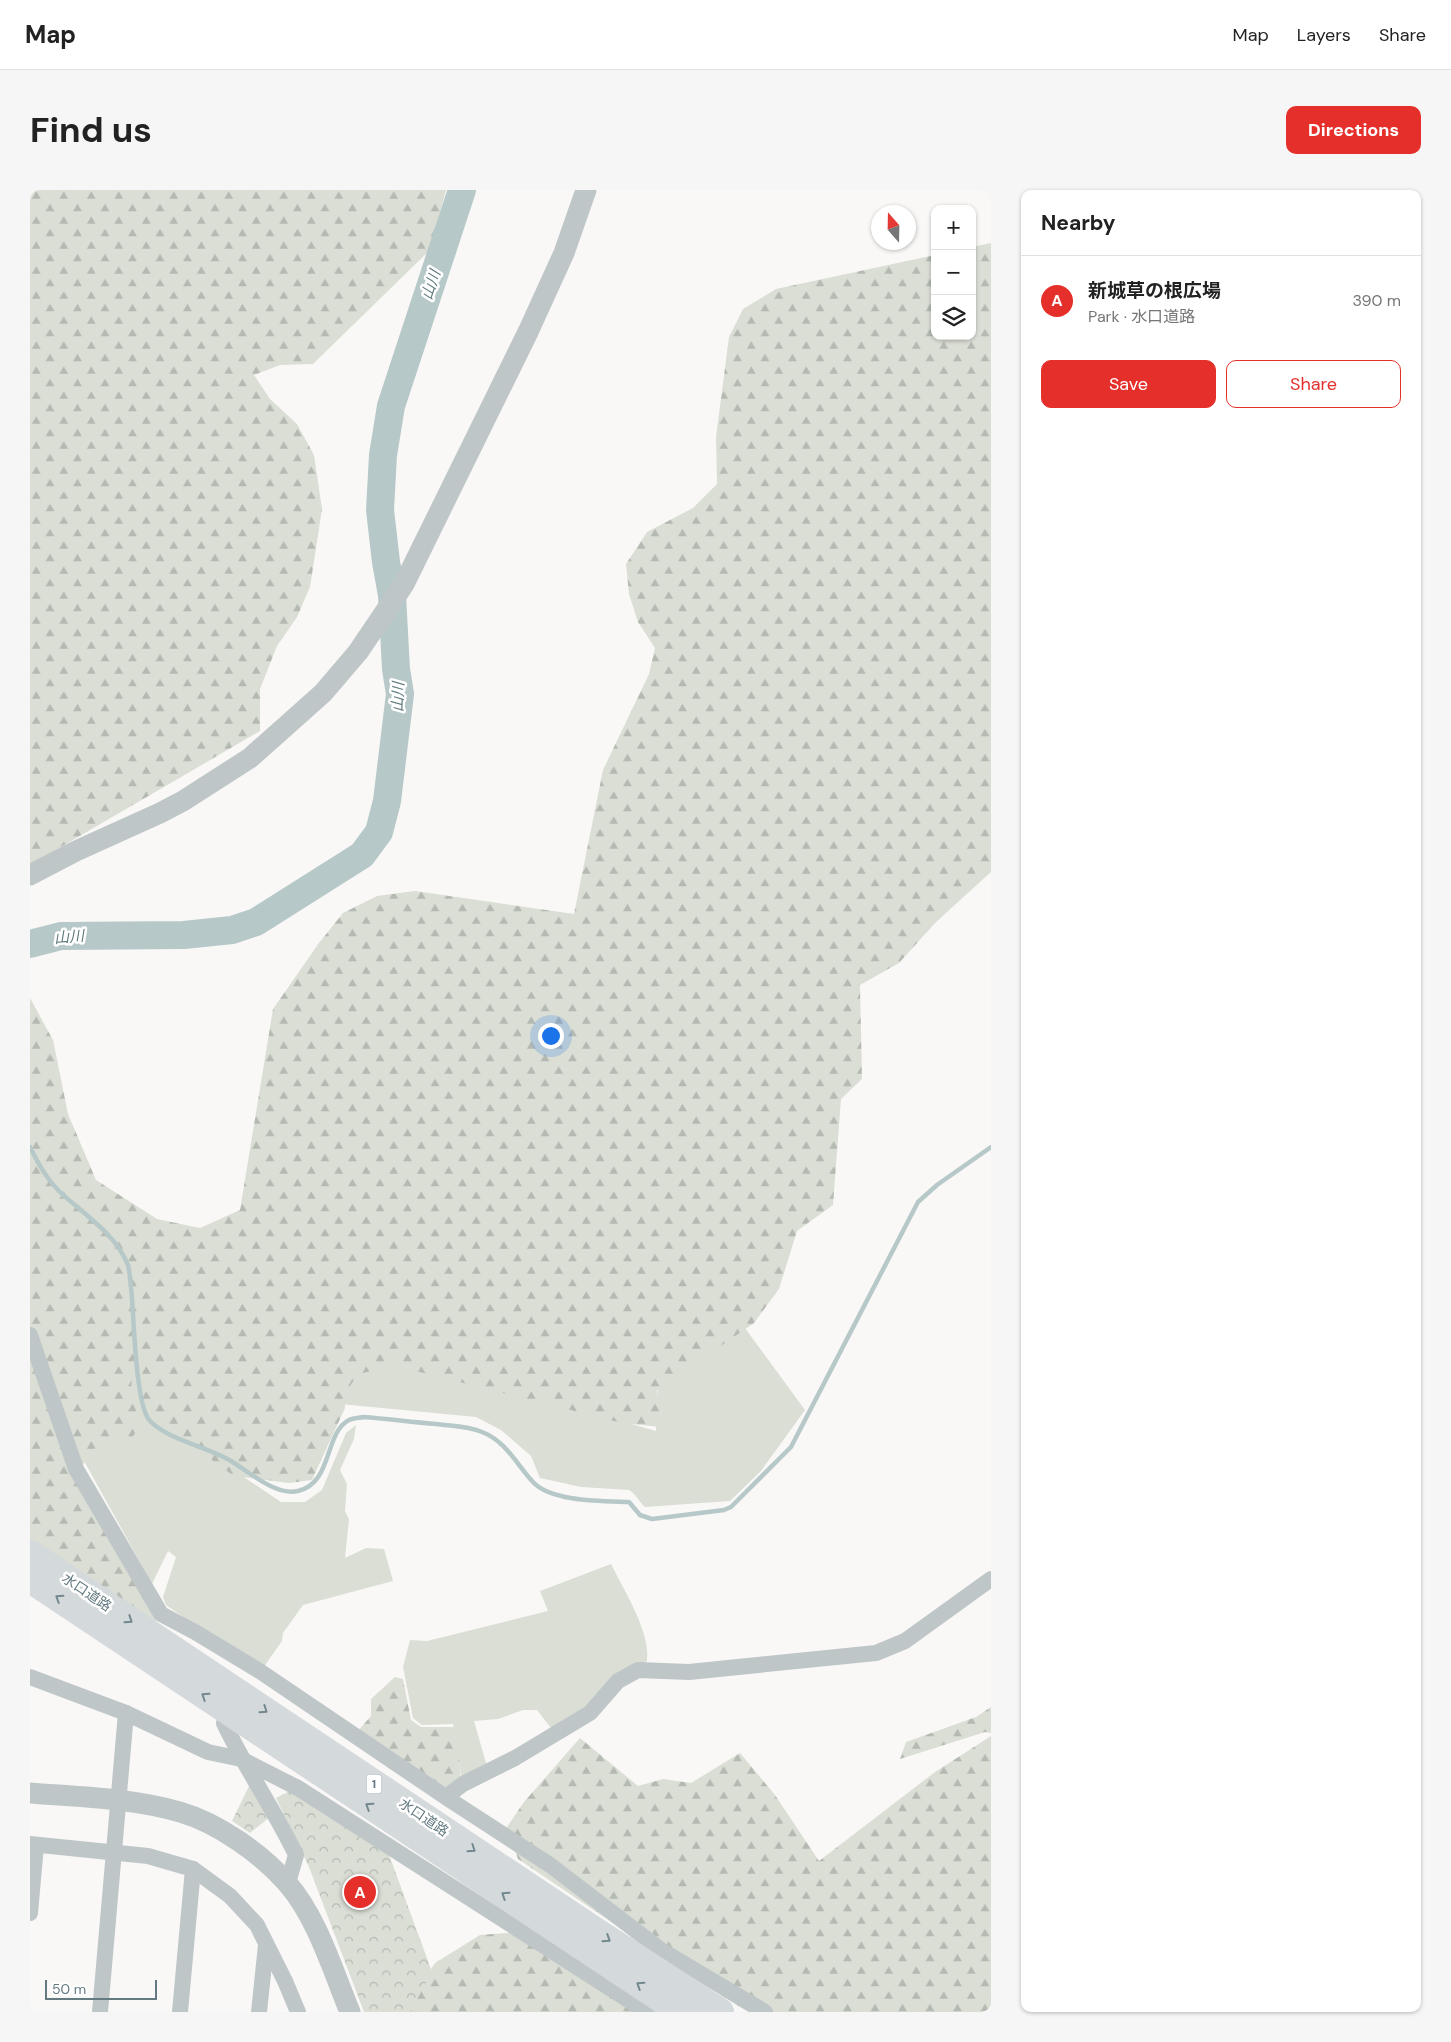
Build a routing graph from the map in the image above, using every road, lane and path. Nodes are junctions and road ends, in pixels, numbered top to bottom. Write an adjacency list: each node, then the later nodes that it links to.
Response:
1 (586, 190): 2 (street)
2 (30, 875)
3 (30, 1335): 13 (street)
4 (30, 1554): 27 (highway, 水口道路 / 1, one-way to 27)
5 (30, 1579): 26 (highway, 水口道路 / 1, one-way to 5)
6 (991, 1579): 13 (street)
7 (30, 1677): 8 (street)
8 (126, 1713): 10 (street); 12 (street)
9 (224, 1723): 10 (street)
10 (241, 1759): 17 (street); 25 (street)
11 (30, 1793): 12 (street)
12 (119, 1801): 15 (street); 17 (street)
13 (447, 1803): 28 (street)
14 (33, 1844): 15 (street); 18 (street)
15 (114, 1851): 16 (street); 20 (street)
16 (193, 1869): 19 (street); 21 (street)
17 (288, 1883): 24 (street)
18 (30, 1913)
19 (266, 1946): 22 (street); 23 (street)
20 (100, 2012)
21 (180, 2012)
22 (259, 2012)
23 (298, 2012)
24 (350, 2012)
25 (647, 2012)
26 (681, 2012)
27 (720, 2012)
28 (765, 2012)

